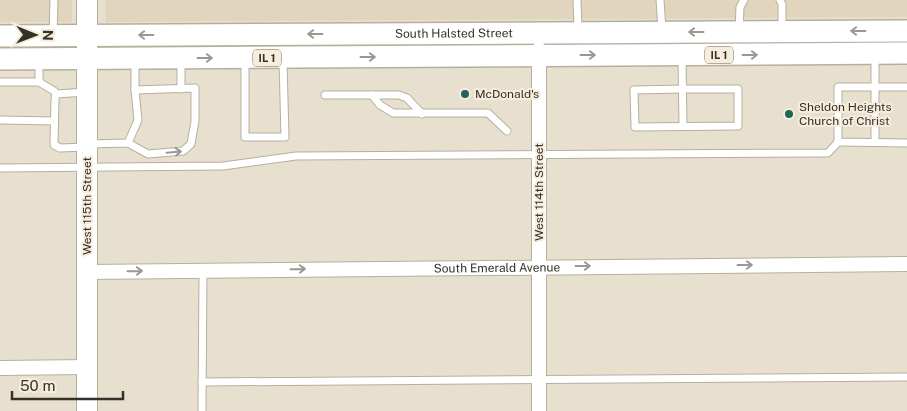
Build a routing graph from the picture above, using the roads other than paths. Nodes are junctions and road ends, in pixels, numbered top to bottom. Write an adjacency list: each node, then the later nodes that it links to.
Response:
1 (54, 0): 14 (lane)
2 (87, 0): 15 (street, West 115th Street)
3 (577, 0): 10 (lane)
4 (660, 0): 11 (lane)
5 (744, 0): 12 (lane)
6 (780, 0): 7 (lane)
7 (782, 31): 8 (main road, South Halsted Street / IL 1, one-way to 7); 12 (main road, South Halsted Street / IL 1)
8 (907, 31)
9 (539, 32): 10 (main road, South Halsted Street / IL 1); 15 (main road, South Halsted Street / IL 1, one-way to 15); 19 (street, West 114th Street)
10 (578, 32): 11 (main road, South Halsted Street / IL 1)
11 (662, 32): 12 (main road, South Halsted Street / IL 1, one-way to 11)
12 (740, 32)
13 (0, 36): 14 (main road, South Halsted Street / IL 1)
14 (53, 36): 15 (main road, South Halsted Street / IL 1)
15 (87, 36): 26 (street, West 115th Street)
16 (907, 53): 17 (main road, South Halsted Street / IL 1)
17 (875, 54): 18 (main road, South Halsted Street / IL 1, one-way to 17); 29 (lane)
18 (682, 55): 19 (main road, South Halsted Street / IL 1, one-way to 18); 32 (lane)
19 (539, 56): 23 (main road, South Halsted Street / IL 1, one-way to 19); 48 (street, West 114th Street)
20 (135, 58): 21 (main road, South Halsted Street / IL 1); 26 (main road, South Halsted Street / IL 1); 33 (lane)
21 (181, 58): 22 (main road, South Halsted Street / IL 1, one-way to 22); 31 (lane)
22 (244, 58): 23 (main road, South Halsted Street / IL 1); 23 (lane)
23 (282, 58)
24 (0, 59): 25 (main road, South Halsted Street / IL 1)
25 (39, 59): 26 (main road, South Halsted Street / IL 1); 28 (lane)
26 (87, 59): 34 (street, West 115th Street)
27 (0, 82): 28 (lane)
28 (39, 82): 35 (lane)
29 (875, 87): 30 (lane); 43 (lane); 44 (lane)
30 (907, 87)
31 (182, 89): 33 (lane); 45 (lane, one-way to 31)
32 (683, 89): 41 (lane); 41 (lane); 41 (lane)
33 (135, 90): 45 (lane)
34 (87, 92): 35 (lane); 47 (street, West 115th Street)
35 (56, 94): 40 (lane)
36 (325, 95): 37 (lane)
37 (372, 96): 38 (lane); 38 (lane)
38 (422, 114): 42 (lane)
39 (0, 120): 40 (lane)
40 (54, 121): 47 (lane)
41 (683, 126)
42 (507, 131)
43 (838, 142): 44 (lane); 48 (lane)
44 (876, 142): 46 (lane)
45 (128, 143): 47 (lane)
46 (907, 143)
47 (87, 145): 50 (street, West 115th Street)
48 (539, 154): 50 (lane); 52 (street, West 114th Street)
49 (0, 168): 50 (lane)
50 (87, 168): 54 (street, West 115th Street)
51 (907, 264): 52 (street, South Emerald Avenue, one-way to 51)
52 (539, 267): 53 (street, South Emerald Avenue, one-way to 52); 58 (street, West 114th Street)
53 (203, 270): 54 (street, South Emerald Avenue, one-way to 53); 59 (lane)
54 (87, 272): 55 (street, West 115th Street)
55 (87, 367): 56 (street); 60 (street, West 115th Street)
56 (0, 368)
57 (907, 377): 58 (lane)
58 (539, 379): 59 (lane); 62 (street, West 114th Street)
59 (202, 382): 61 (lane)
60 (87, 411)
61 (202, 411)
62 (539, 411)

